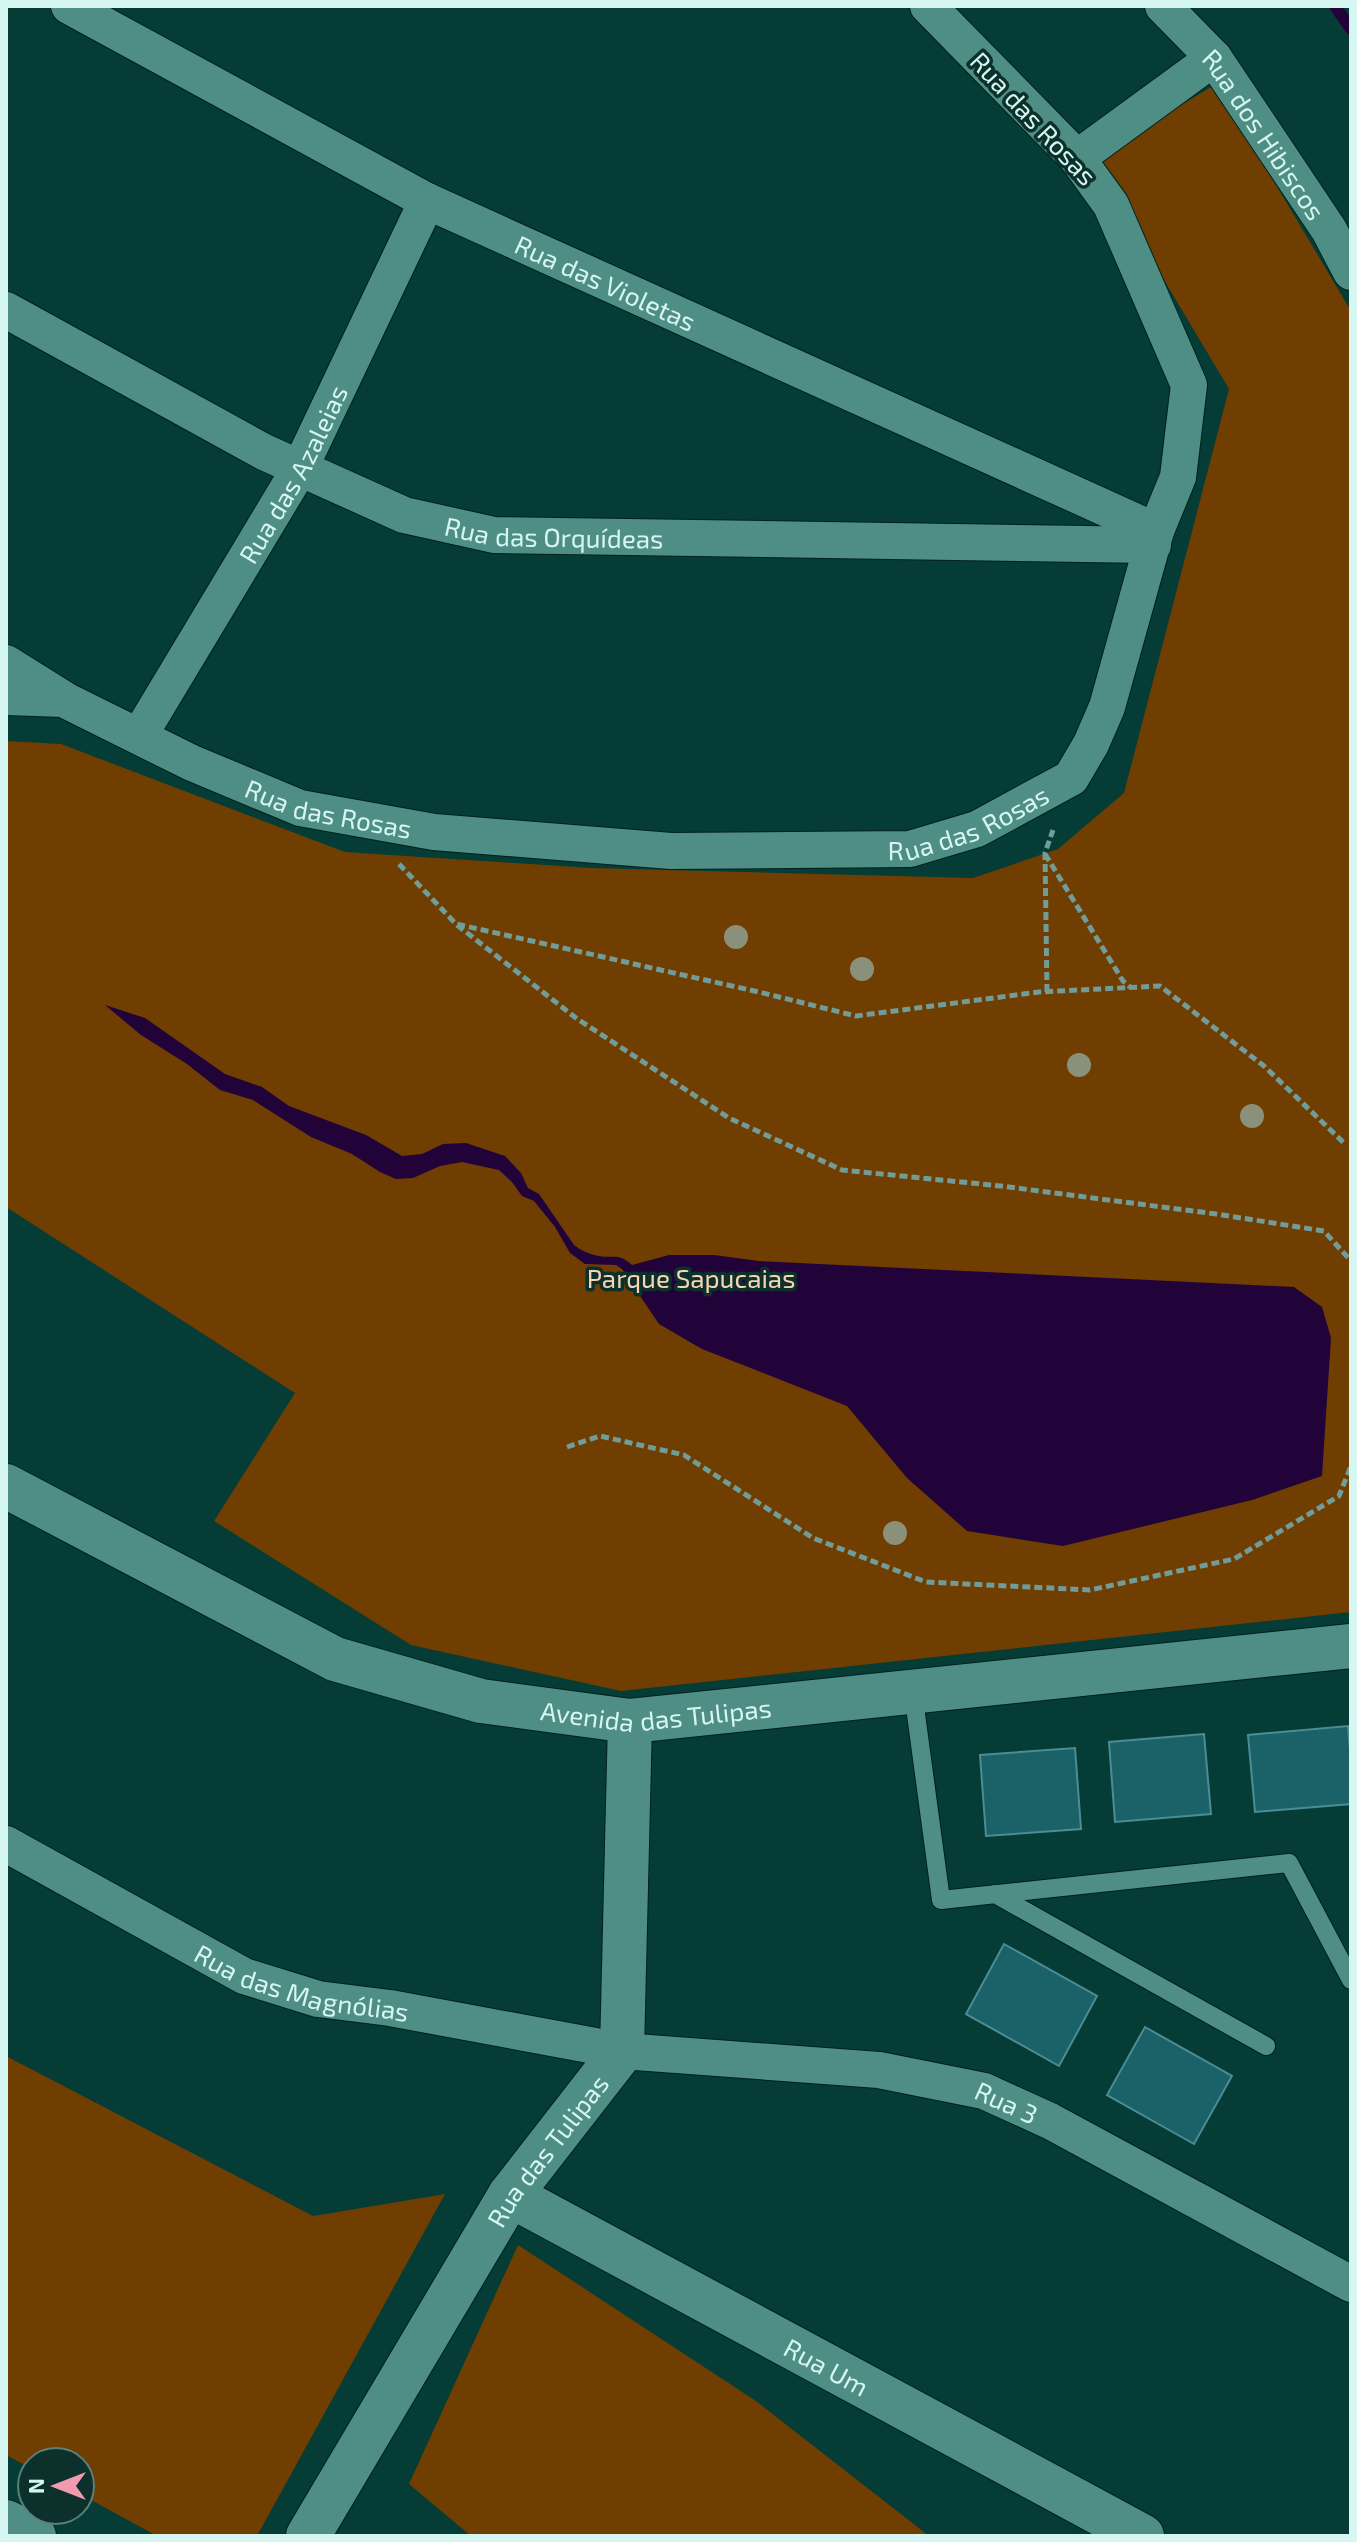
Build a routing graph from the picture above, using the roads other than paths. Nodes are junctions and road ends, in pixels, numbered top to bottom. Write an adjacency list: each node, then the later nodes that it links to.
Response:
1 (69, 6): 6 (street, Rua das Violetas)
2 (928, 6): 5 (street, Rua das Rosas)
3 (1163, 6): 4 (street, Rua dos Hibiscos)
4 (1214, 58): 5 (street); 7 (street, Rua dos Hibiscos)
5 (1077, 158): 10 (street, Rua das Rosas)
6 (427, 201): 9 (street, Rua das Azaleias); 10 (street, Rua das Violetas)
7 (1351, 272)
8 (6, 310): 9 (street, Rua das Orquídeas)
9 (300, 468): 10 (street, Rua das Orquídeas); 14 (street, Rua das Azaleias)
10 (1154, 538): 14 (street, Rua das Rosas)
11 (6, 663): 13 (street)
12 (6, 697): 13 (street, Rua das Rosas)
13 (63, 699): 14 (street, Rua das Rosas)
14 (139, 736)
15 (6, 1486): 18 (street, Avenida das Tulipas)
16 (1351, 1646): 17 (street, Avenida das Tulipas)
17 (913, 1692): 18 (street, Avenida das Tulipas); 20 (lane)
18 (630, 1721): 23 (street, Rua das Tulipas)
19 (6, 1844): 23 (street, Rua das Magnólias)
20 (995, 1894): 21 (lane); 22 (lane)
21 (1351, 1980)
22 (1266, 2046)
23 (622, 2051): 24 (street, Rua das Tulipas); 25 (street, Rua 3)
24 (510, 2195): 28 (street, Rua das Tulipas); 29 (street, Rua Um)
25 (1351, 2284)
26 (6, 2522): 27 (street)
27 (34, 2536)
28 (308, 2536)
29 (1142, 2536)

